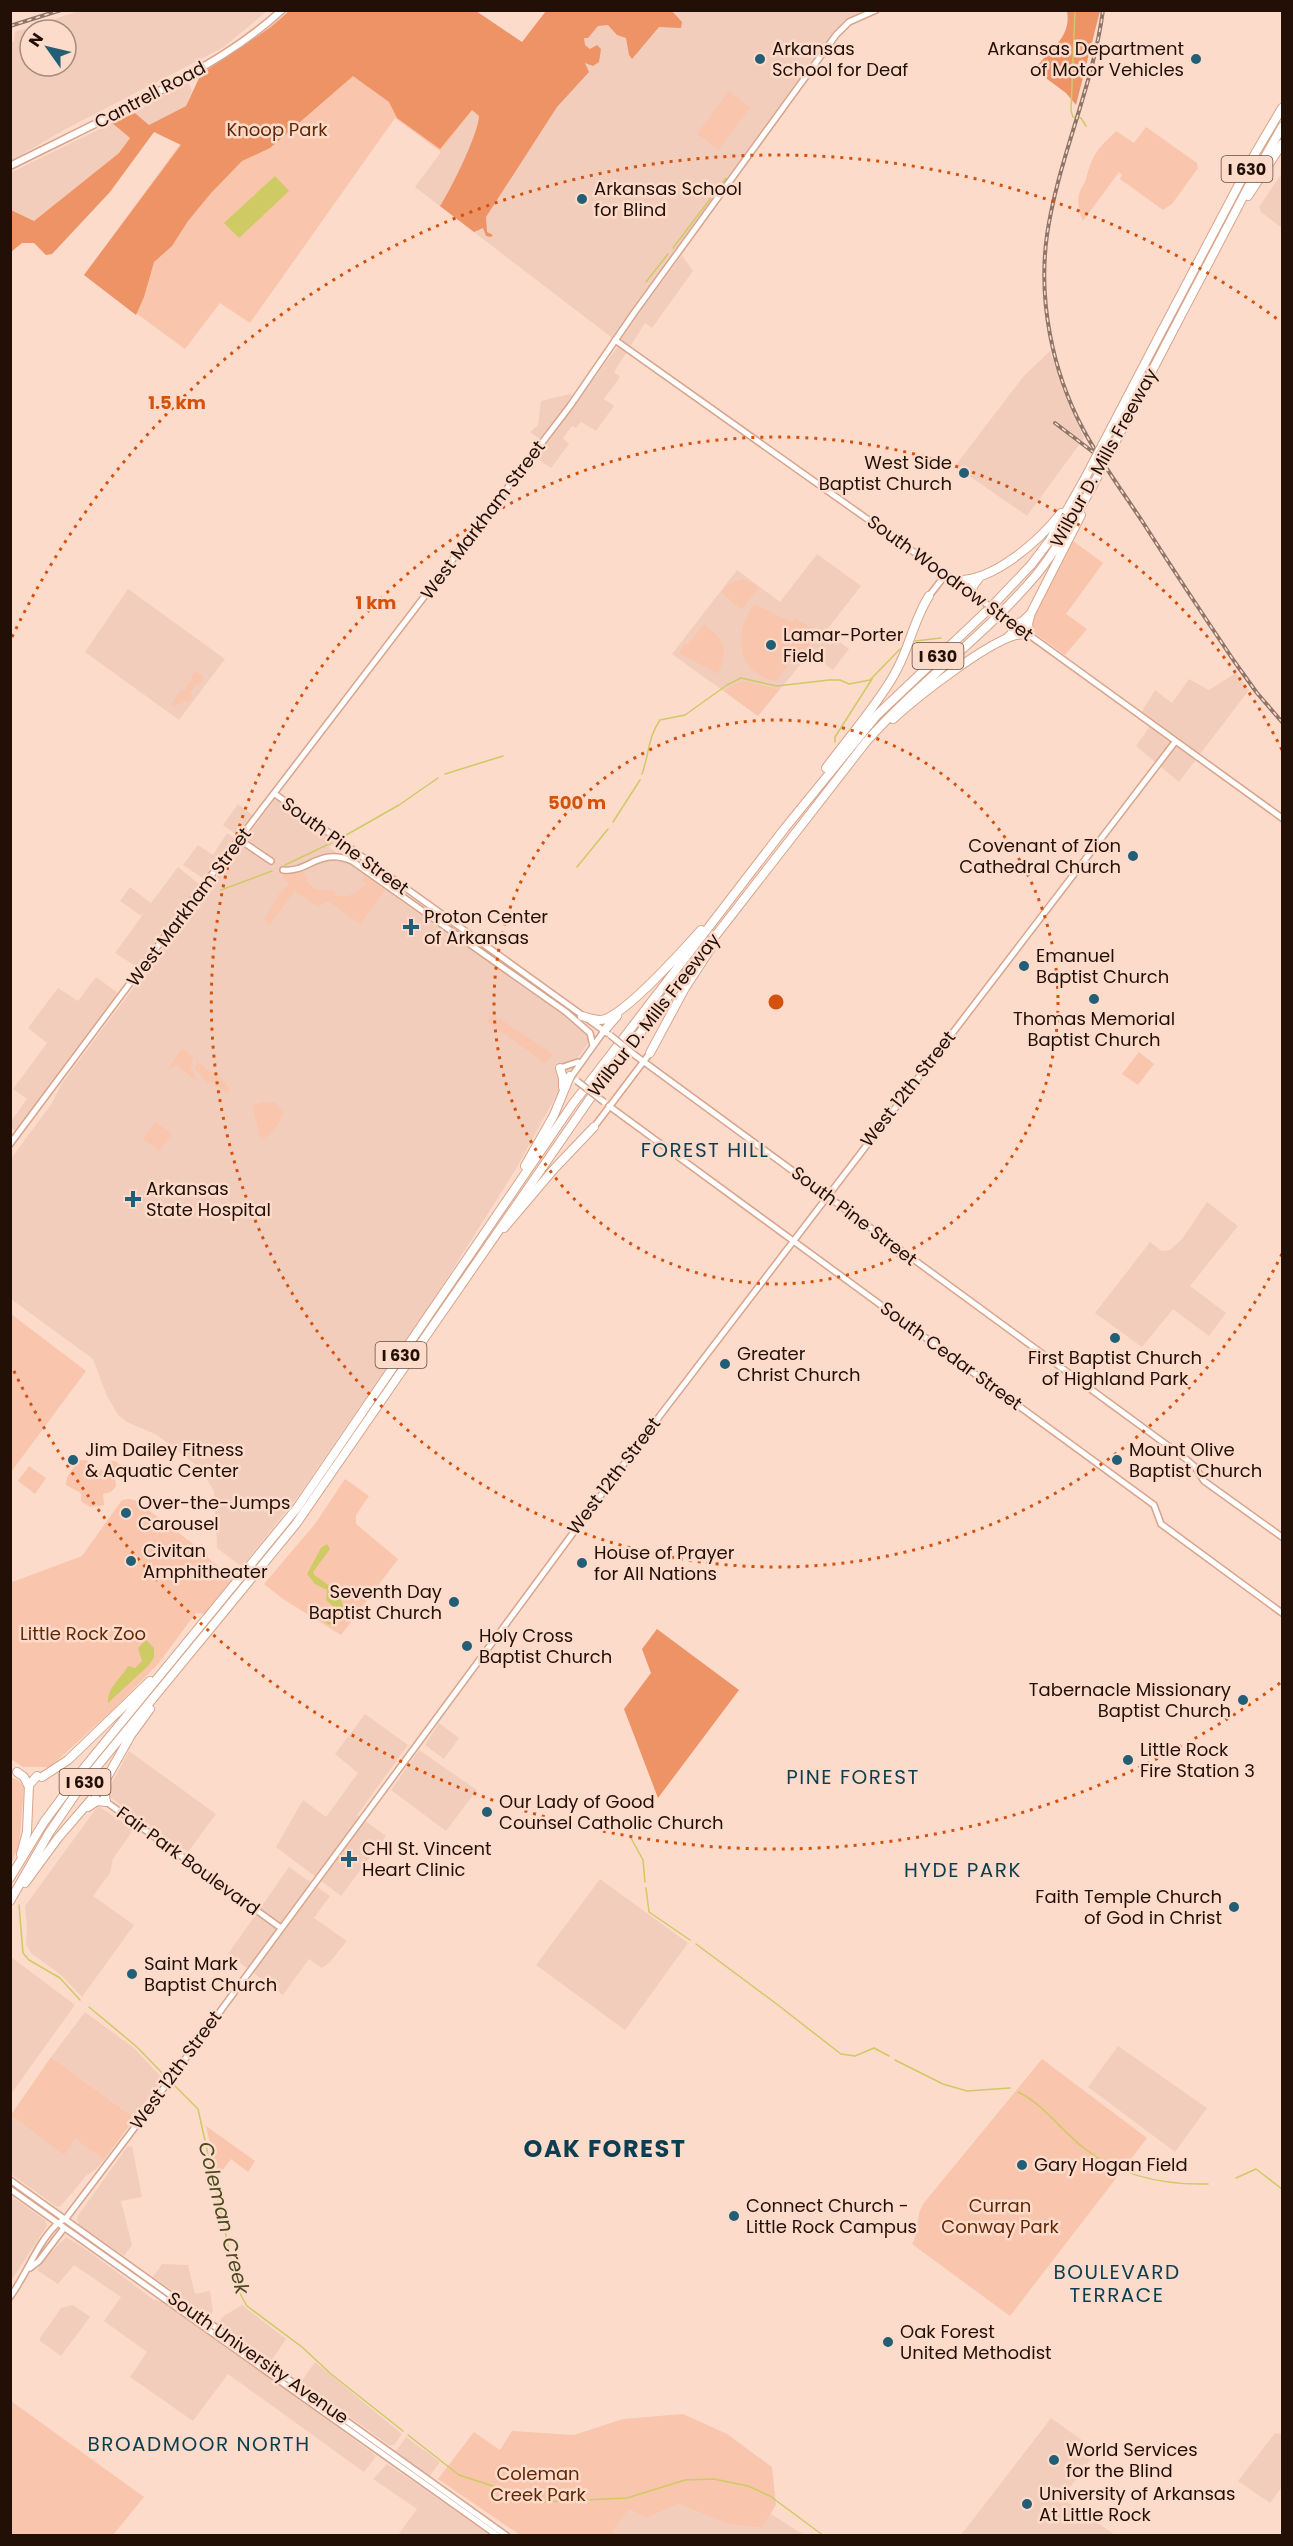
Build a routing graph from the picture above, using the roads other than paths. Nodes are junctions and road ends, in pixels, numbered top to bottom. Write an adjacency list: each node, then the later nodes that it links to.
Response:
1 (282, 10): 8 (main road, Cantrell Road)
2 (876, 10): 10 (main road, West Markham Street)
3 (1282, 101): 6 (highway)
4 (1282, 108): 6 (highway, Wilbur D. Mills Freeway / I 630)
5 (1282, 127): 9 (highway, Wilbur D. Mills Freeway / I 630)
6 (1262, 142): 12 (highway, Wilbur D. Mills Freeway / I 630, bridge)
7 (1282, 144): 9 (highway)
8 (10, 166)
9 (1231, 219): 11 (highway, Wilbur D. Mills Freeway / I 630, bridge)
10 (615, 340): 13 (main road, South Woodrow Street); 24 (main road, West Markham Street)
11 (1092, 490): 18 (highway); 23 (highway, Wilbur D. Mills Freeway / I 630)
12 (1077, 493): 14 (highway); 26 (highway, Wilbur D. Mills Freeway / I 630)
13 (946, 574): 15 (main road, South Woodrow Street); 17 (main road)
14 (980, 577): 15 (highway); 16 (highway)
15 (955, 580): 16 (main road, South Woodrow Street)
16 (972, 594): 19 (main road, South Woodrow Street, bridge)
17 (929, 596): 26 (highway)
18 (1031, 613): 19 (highway); 20 (highway)
19 (1012, 623): 20 (main road, South Woodrow Street); 21 (highway)
20 (1030, 635): 21 (highway); 22 (main road, South Woodrow Street)
21 (1007, 638): 23 (highway)
22 (1175, 742): 25 (main road, South Woodrow Street); 46 (main road, West 12th Street)
23 (857, 753): 30 (highway, Wilbur D. Mills Freeway / I 630)
24 (274, 794): 27 (main road, West Markham Street); 33 (main road, South Pine Street)
25 (1282, 818)
26 (785, 828): 31 (highway, Wilbur D. Mills Freeway / I 630)
27 (240, 840): 28 (main road); 45 (main road, West Markham Street)
28 (271, 861)
29 (284, 870): 35 (main road)
30 (763, 874): 36 (highway); 49 (highway, Wilbur D. Mills Freeway / I 630)
31 (733, 896): 32 (highway); 47 (highway, Wilbur D. Mills Freeway / I 630)
32 (628, 1004): 33 (highway); 34 (highway)
33 (582, 1016): 34 (main road, South Pine Street)
34 (607, 1033): 35 (main road); 38 (main road, South Pine Street, bridge)
35 (593, 1046): 37 (main road)
36 (650, 1053): 38 (main road)
37 (582, 1060): 39 (main road); 40 (main road)
38 (644, 1061): 43 (main road); 46 (main road, South Pine Street)
39 (560, 1068): 41 (highway)
40 (573, 1079): 41 (highway); 42 (main road, bridge)
41 (562, 1096): 47 (highway)
42 (604, 1102)
43 (609, 1106): 44 (main road); 48 (main road, South Cedar Street)
44 (594, 1127): 49 (highway)
45 (10, 1144)
46 (826, 1196): 48 (main road, West 12th Street); 50 (main road, South Pine Street)
47 (485, 1231): 52 (highway, Wilbur D. Mills Freeway / I 630)
48 (792, 1241): 51 (main road, South Cedar Street); 64 (main road, West 12th Street)
49 (474, 1264): 53 (highway, Wilbur D. Mills Freeway / I 630)
50 (1282, 1538)
51 (1282, 1613)
52 (173, 1660): 54 (highway); 62 (highway, Wilbur D. Mills Freeway / I 630)
53 (171, 1678): 56 (highway); 63 (highway, Wilbur D. Mills Freeway / I 630)
54 (62, 1765): 57 (highway); 58 (highway)
55 (17, 1772): 58 (highway)
56 (107, 1778): 59 (highway); 60 (highway)
57 (61, 1782): 59 (main road, Fair Park Boulevard, bridge)
58 (29, 1789): 62 (highway)
59 (93, 1794): 60 (main road, Fair Park Boulevard); 61 (highway)
60 (106, 1802): 61 (highway); 64 (main road, Fair Park Boulevard)
61 (84, 1810): 63 (highway)
62 (11, 1877)
63 (12, 1898)
64 (281, 1928): 67 (main road, West 12th Street)
65 (10, 2180): 67 (main road, South University Avenue)
66 (10, 2189): 68 (main road, South University Avenue)
67 (65, 2220): 68 (main road); 69 (main road); 73 (main road, South University Avenue)
68 (57, 2223): 69 (main road, South University Avenue); 70 (main road)
69 (64, 2229): 70 (main road); 72 (main road, South University Avenue)
70 (29, 2270): 71 (main road)
71 (10, 2297)
72 (498, 2535)
73 (507, 2535)

